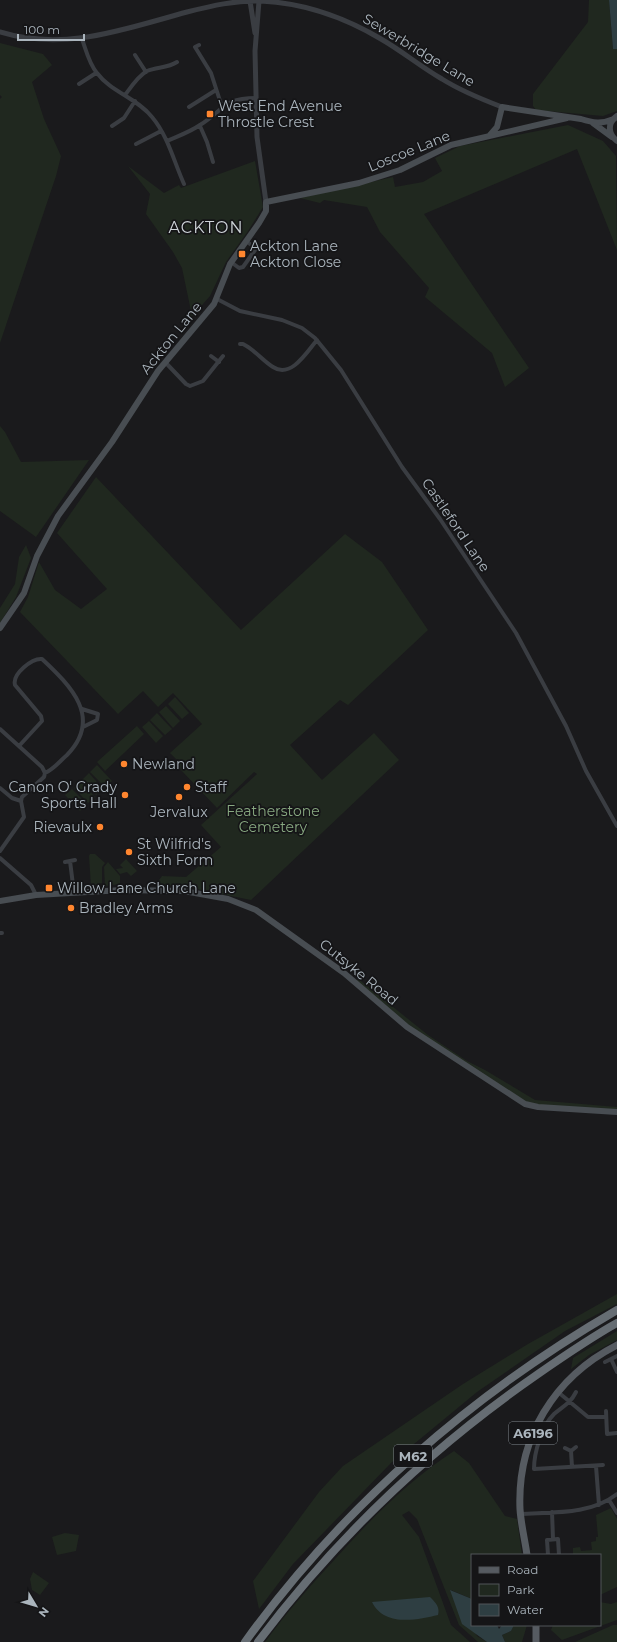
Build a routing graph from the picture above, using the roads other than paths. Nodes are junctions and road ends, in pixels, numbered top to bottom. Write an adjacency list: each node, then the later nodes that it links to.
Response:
1 (250, 1): 2 (street, Sewerbridge Lane); 4 (street, Ackton Lane); 5 (street, Sewerbridge Lane)
2 (259, 1): 4 (street, Ackton Lane); 18 (street, Sewerbridge Lane)
3 (0, 32): 5 (street, Sewerbridge Lane)
4 (256, 36): 14 (street, Ackton Lane)
5 (82, 39): 10 (street)
6 (199, 45): 12 (street)
7 (135, 55): 9 (street)
8 (177, 62): 9 (street)
9 (146, 72): 13 (street)
10 (96, 73): 11 (street); 13 (street)
11 (79, 84)
12 (216, 90): 16 (street); 17 (street)
13 (125, 95): 15 (street)
14 (256, 98): 17 (street); 31 (street, Ackton Lane)
15 (134, 101): 22 (street); 24 (street)
16 (189, 107)
17 (222, 107): 23 (street)
18 (502, 107): 20 (main road, Sewerbridge Lane); 25 (main road)
19 (615, 117): 21 (main road, Sewerbridge Lane); 26 (main road)
20 (567, 118): 21 (main road, Sewerbridge Lane); 25 (main road, Loscoe Lane)
21 (592, 122): 26 (main road, Sewerbridge Lane)
22 (112, 126)
23 (200, 126): 27 (street); 29 (street)
24 (161, 131): 27 (street); 28 (street)
25 (490, 135): 31 (main road, Loscoe Lane)
26 (616, 140)
27 (167, 141): 30 (street)
28 (136, 144)
29 (213, 162)
30 (184, 184)
31 (266, 202): 32 (main road, Ackton Lane)
32 (246, 240): 33 (main road, Ackton Lane); 33 (street)
33 (231, 262): 34 (main road, Ackton Lane)
34 (217, 300): 35 (street, Castleford Lane); 39 (main road, Ackton Lane)
35 (317, 340): 36 (street); 49 (street, Castleford Lane)
36 (240, 344)
37 (211, 356): 40 (street)
38 (223, 356): 40 (street)
39 (165, 362): 40 (street); 41 (main road, Ackton Lane)
40 (219, 362)
41 (0, 628)
42 (82, 709): 43 (street); 43 (street); 45 (street)
43 (83, 727): 46 (street)
44 (0, 730): 45 (street)
45 (19, 746): 46 (street)
46 (45, 773): 48 (street)
47 (0, 788): 48 (street)
48 (21, 801): 50 (street)
49 (617, 826)
50 (0, 851)
51 (0, 858): 56 (street)
52 (75, 860): 53 (street)
53 (70, 861): 54 (street); 55 (street)
54 (65, 862)
55 (74, 893): 56 (main road, Cutsyke Road); 58 (main road, Cutsyke Road)
56 (36, 895): 57 (main road, Cutsyke Road)
57 (0, 901)
58 (617, 1112)
59 (617, 1310): 89 (highway, M62)
60 (617, 1323): 90 (highway, M62)
61 (617, 1345): 66 (main road, A6196)
62 (617, 1356): 63 (street)
63 (611, 1359): 64 (street); 65 (street)
64 (605, 1362)
65 (617, 1372)
66 (558, 1392): 68 (street); 83 (main road, A6196)
67 (576, 1392): 68 (street)
68 (570, 1401): 70 (street); 77 (street)
69 (606, 1411): 70 (street)
70 (606, 1417): 71 (street)
71 (617, 1433)
72 (576, 1447): 74 (street)
73 (565, 1448): 74 (street)
74 (571, 1451): 77 (street)
75 (603, 1465): 76 (street)
76 (596, 1466): 77 (street); 80 (street)
77 (572, 1467)
78 (617, 1494): 79 (street)
79 (609, 1500): 80 (street); 82 (street)
80 (599, 1506): 81 (street)
81 (552, 1512): 83 (street); 84 (street)
82 (617, 1513)
83 (520, 1514): 85 (main road, A6196)
84 (553, 1539): 86 (street); 87 (street)
85 (527, 1554)
86 (548, 1554)
87 (559, 1554)
88 (536, 1626): 91 (main road)
89 (245, 1642)
90 (258, 1642)
91 (536, 1642)

